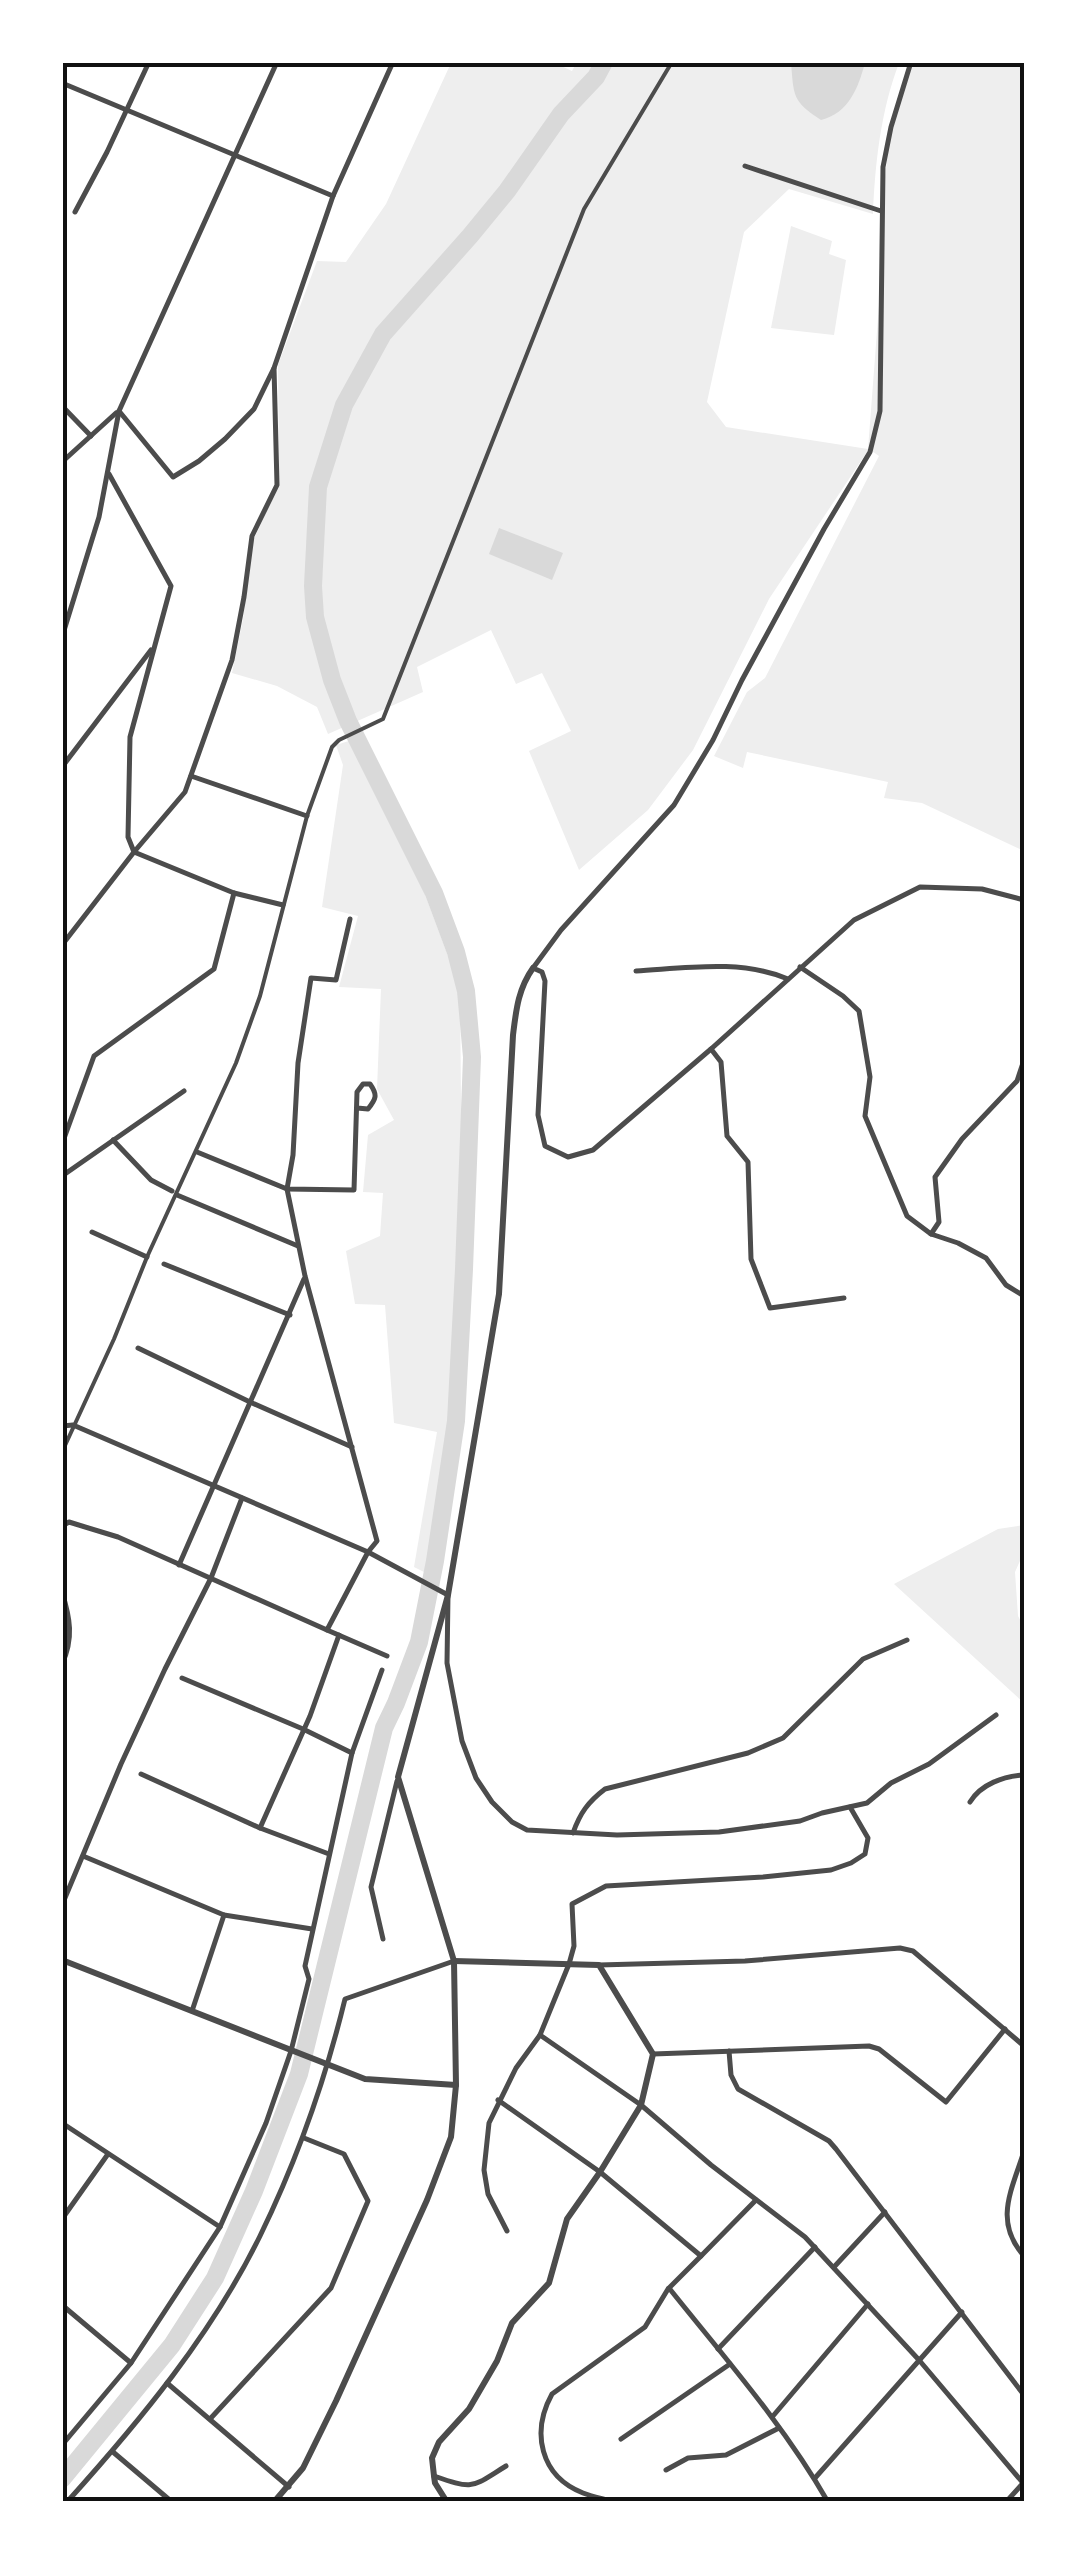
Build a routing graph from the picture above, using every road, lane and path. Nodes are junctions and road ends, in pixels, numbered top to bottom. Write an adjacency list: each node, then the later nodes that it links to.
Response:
1 (149, 62): 7 (street)
2 (277, 62): 8 (street)
3 (393, 62): 10 (street)
4 (672, 62): 23 (street)
5 (911, 62): 11 (street)
6 (62, 84): 7 (street)
7 (126, 112): 8 (street); 12 (street)
8 (236, 155): 10 (street); 15 (street)
9 (745, 166): 11 (street)
10 (333, 196): 13 (street)
11 (882, 211): 30 (street)
12 (75, 212)
13 (274, 368): 15 (street); 22 (street)
14 (62, 406): 16 (street)
15 (118, 411): 16 (street); 18 (street)
16 (91, 436): 17 (street)
17 (62, 462)
18 (108, 471): 19 (street); 20 (street)
19 (62, 638)
20 (155, 644): 21 (street); 24 (street)
21 (62, 767)
22 (191, 776): 23 (street); 24 (street)
23 (308, 816): 27 (street)
24 (134, 852): 25 (street); 29 (street)
25 (234, 893): 27 (street); 39 (street)
26 (1024, 900): 31 (street)
27 (283, 905): 40 (street)
28 (350, 919): 42 (street)
29 (62, 945)
30 (533, 968): 34 (street); 66 (street)
31 (800, 968): 33 (street); 45 (street)
32 (636, 971): 33 (street)
33 (788, 978): 34 (street)
34 (711, 1048): 51 (street)
35 (1024, 1060): 45 (street)
36 (184, 1091): 38 (street)
37 (357, 1108): 37 (street); 42 (street)
38 (113, 1140): 41 (street); 43 (street)
39 (62, 1144)
40 (197, 1152): 42 (street); 43 (street)
41 (62, 1176)
42 (287, 1190): 46 (street)
43 (174, 1193): 46 (street); 47 (street)
44 (92, 1232): 47 (street)
45 (931, 1234): 50 (street)
46 (298, 1246): 49 (street)
47 (147, 1257): 55 (street)
48 (164, 1264): 52 (street)
49 (305, 1276): 52 (street); 57 (street)
50 (1024, 1296)
51 (844, 1298)
52 (290, 1314): 54 (street)
53 (138, 1348): 54 (street)
54 (250, 1402): 57 (street); 59 (street)
55 (73, 1425): 56 (street); 58 (street); 59 (street)
56 (62, 1426)
57 (352, 1446): 62 (street)
58 (62, 1452)
59 (214, 1484): 60 (street); 63 (street)
60 (242, 1498): 62 (street); 64 (street)
61 (62, 1526): 63 (street)
62 (368, 1552): 66 (street); 67 (street)
63 (179, 1565): 64 (street)
64 (211, 1578): 67 (street); 85 (street)
65 (62, 1592): 71 (street)
66 (448, 1595): 79 (street); 83 (street)
67 (328, 1630): 68 (street)
68 (339, 1635): 70 (street); 75 (street)
69 (907, 1640): 83 (street)
70 (387, 1656)
71 (62, 1664)
72 (382, 1670): 76 (street)
73 (182, 1678): 75 (street)
74 (996, 1716): 81 (street)
75 (303, 1729): 76 (street); 82 (street)
76 (352, 1753): 84 (street)
77 (142, 1774): 82 (street)
78 (1024, 1776): 80 (street)
79 (398, 1777): 89 (street); 91 (street)
80 (970, 1802)
81 (849, 1806): 83 (street); 92 (street)
82 (260, 1828): 84 (street)
83 (573, 1833)
84 (329, 1854): 88 (street)
85 (83, 1856): 86 (street); 87 (street)
86 (62, 1905)
87 (224, 1914): 88 (street); 94 (street)
88 (313, 1929): 98 (street)
89 (383, 1939)
90 (62, 1960): 94 (street)
91 (454, 1961): 92 (street); 101 (street); 102 (street)
92 (569, 1964): 93 (street); 96 (street)
93 (600, 1965): 95 (street); 100 (street)
94 (192, 2012): 98 (street)
95 (1005, 2029): 97 (street); 99 (street)
96 (540, 2035): 103 (street); 104 (street)
97 (1024, 2046)
98 (291, 2051): 101 (street); 113 (street)
99 (728, 2051): 100 (street); 111 (street)
100 (653, 2054): 104 (street)
101 (325, 2064): 102 (street); 106 (street)
102 (456, 2085): 140 (street)
103 (498, 2100): 109 (street); 114 (street)
104 (641, 2105): 109 (street); 110 (street)
105 (62, 2124): 108 (street)
106 (304, 2138): 127 (street); 130 (street)
107 (1024, 2153): 117 (street)
108 (108, 2154): 112 (street); 113 (street)
109 (600, 2172): 116 (street); 137 (street)
110 (756, 2200): 115 (street); 116 (street)
111 (885, 2212): 118 (street); 122 (street)
112 (62, 2220)
113 (220, 2228): 125 (street)
114 (507, 2231)
115 (815, 2247): 118 (street); 123 (street)
116 (700, 2256): 119 (street)
117 (1024, 2256)
118 (834, 2267): 120 (street)
119 (669, 2288): 123 (street); 146 (street)
120 (868, 2304): 124 (street); 129 (street)
121 (62, 2306): 125 (street)
122 (962, 2312): 124 (street); 128 (street)
123 (718, 2348): 126 (street)
124 (919, 2360): 138 (street); 139 (street)
125 (131, 2363): 133 (street)
126 (730, 2364): 129 (street); 132 (street)
127 (167, 2382): 130 (street); 134 (street)
128 (1024, 2395)
129 (772, 2417): 131 (street)
130 (210, 2419): 140 (street)
131 (779, 2428): 136 (street); 138 (street)
132 (621, 2439)
133 (62, 2445)
134 (113, 2451): 142 (street); 143 (street)
135 (506, 2466): 137 (street)
136 (666, 2470)
137 (434, 2476): 145 (street)
138 (815, 2478): 141 (street)
139 (1024, 2482): 147 (street)
140 (289, 2487): 144 (street)
141 (827, 2501)
142 (67, 2502)
143 (172, 2502)
144 (274, 2502)
145 (448, 2502)
146 (614, 2502)
147 (1006, 2502)

